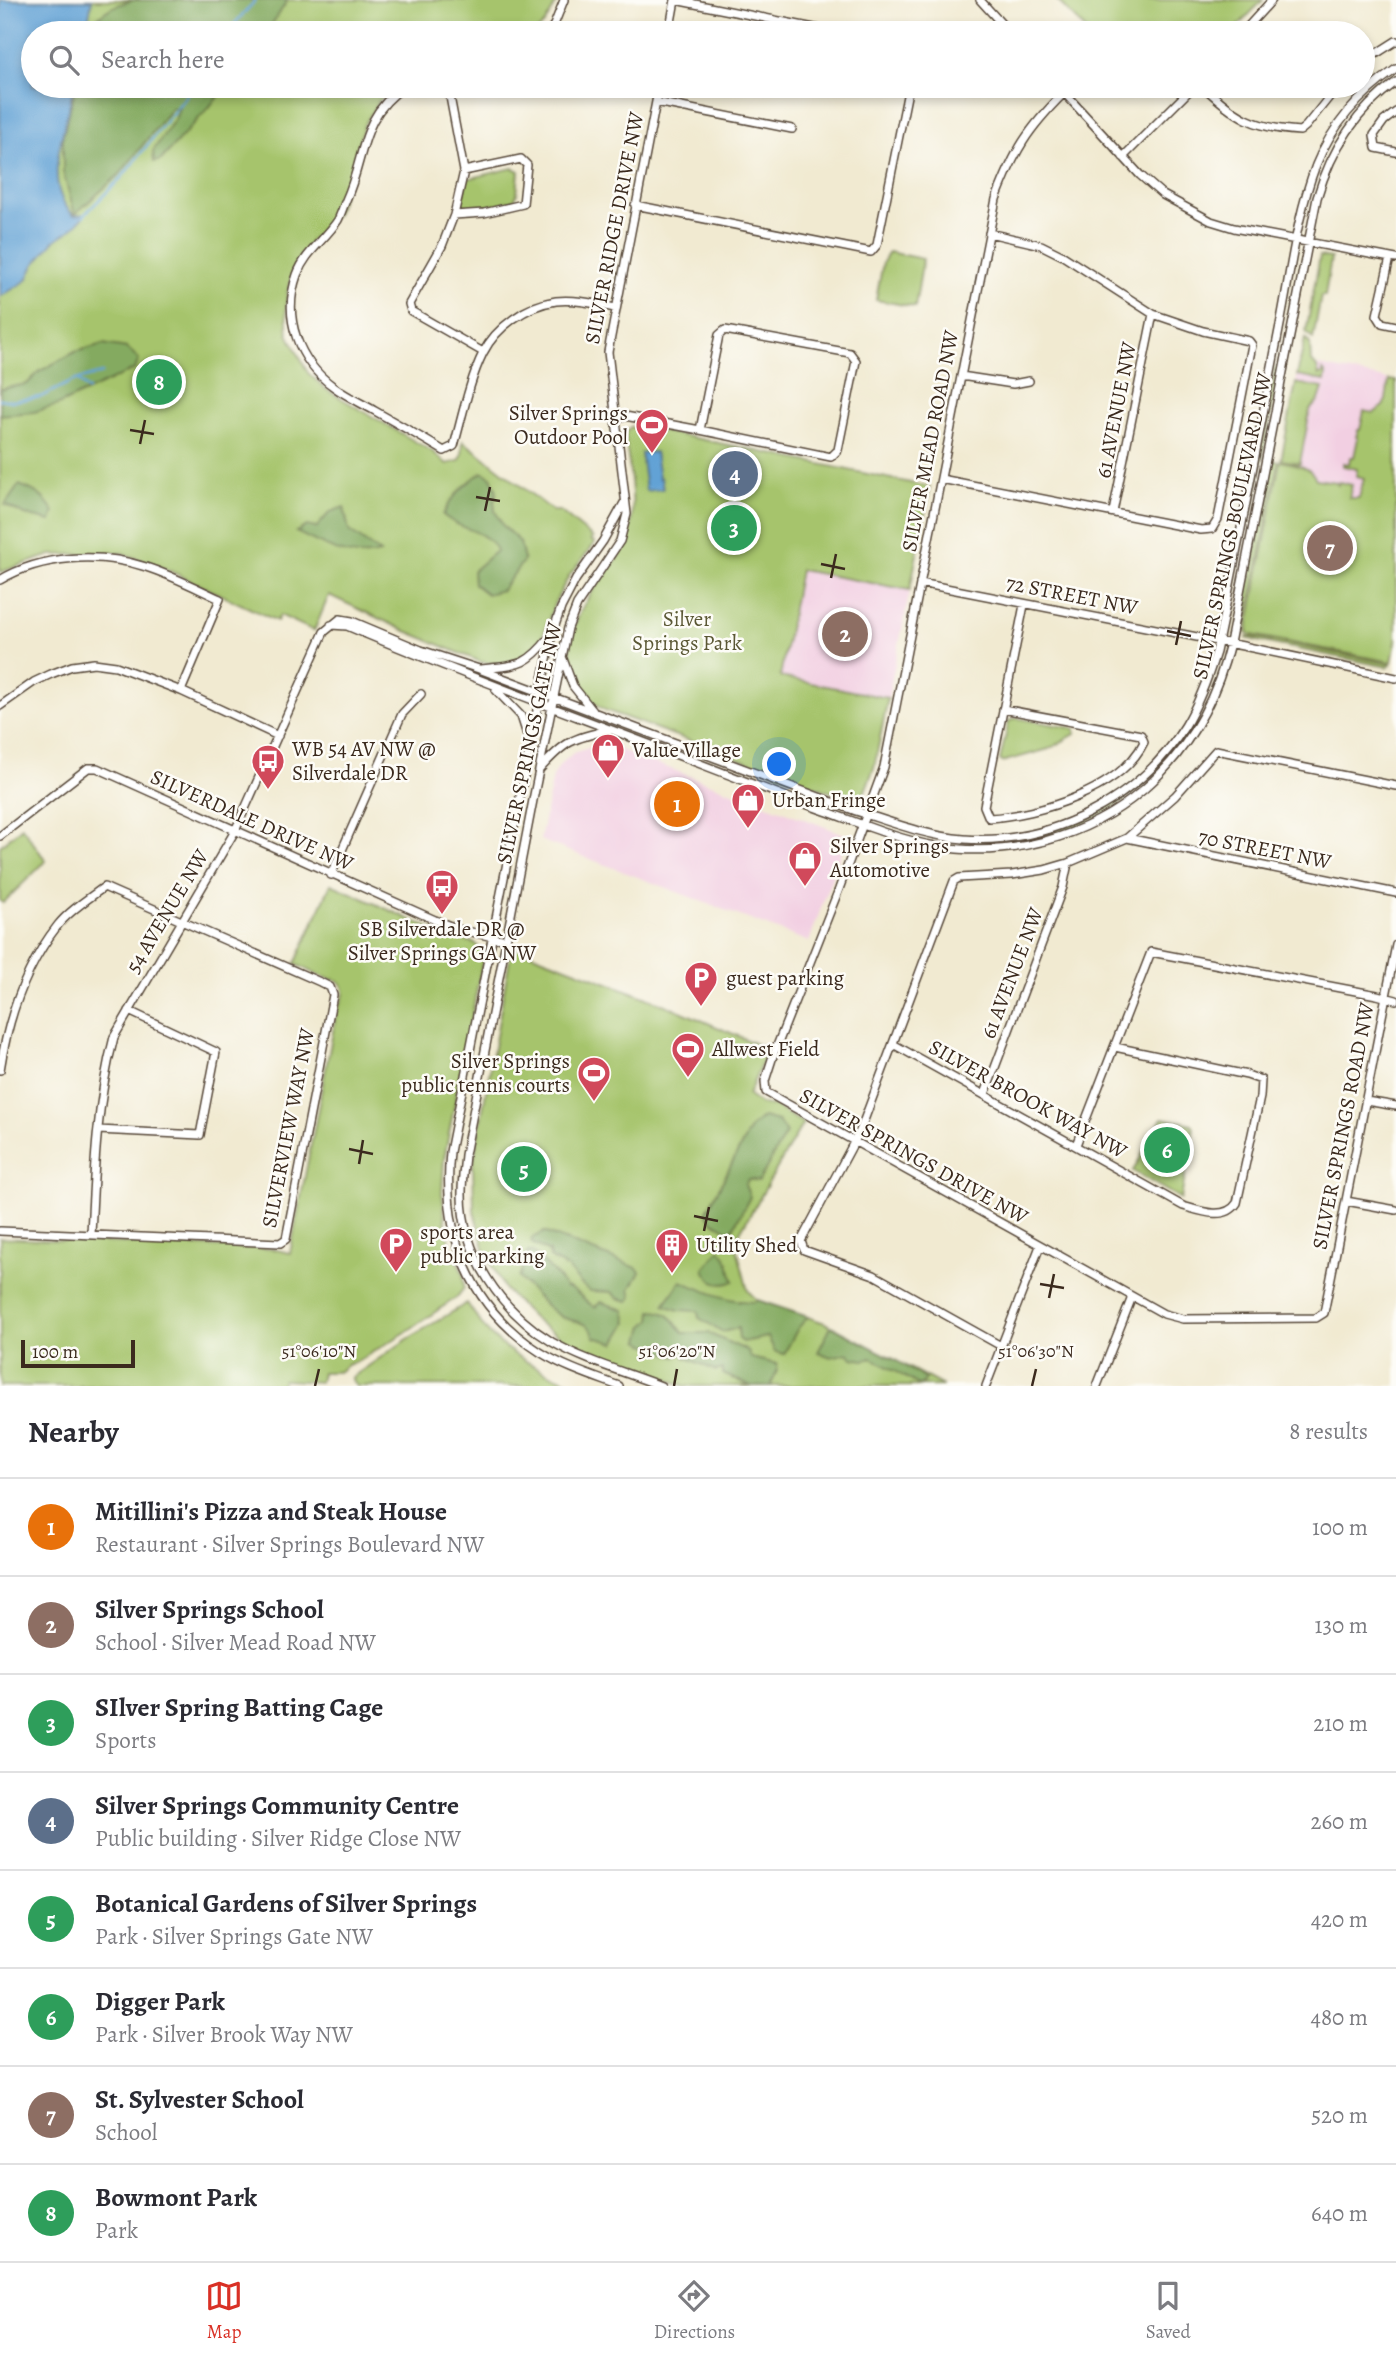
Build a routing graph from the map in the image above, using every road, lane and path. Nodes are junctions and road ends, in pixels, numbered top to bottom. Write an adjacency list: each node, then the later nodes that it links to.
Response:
1 (564, 0): 5 (street)
2 (675, 0): 6 (street); 7 (street)
3 (980, 0): 8 (street)
4 (1272, 0): 9 (street)
5 (556, 21)
6 (671, 21)
7 (779, 21)
8 (999, 21)
9 (1253, 21)
10 (1396, 41): 11 (street)
11 (1375, 54)
12 (1396, 69): 14 (street, SILVER SPRINGS BOULEVARD NW)
13 (1396, 82): 35 (street, SILVER SPRINGS BOULEVARD NW)
14 (1375, 85)
15 (390, 98): 40 (street)
16 (450, 98): 30 (street)
17 (657, 98): 25 (street, SILVER RIDGE DRIVE NW)
18 (907, 98): 31 (street)
19 (1059, 98): 33 (street, SILVER MEAD ROAD NW)
20 (1069, 98): 29 (street)
21 (1182, 98): 29 (street)
22 (1217, 98): 23 (street)
23 (1328, 98)
24 (1361, 98): 34 (street, SILVER SPRINGS BOULEVARD NW)
25 (656, 102): 27 (street); 31 (street, SILVER RIDGE DRIVE NW)
26 (1396, 111): 28 (street)
27 (792, 129)
28 (1396, 152)
29 (1123, 157): 34 (street)
30 (464, 171): 32 (street); 32 (street)
31 (635, 205): 37 (street, SILVER RIDGE DRIVE NW)
32 (454, 215): 40 (street)
33 (989, 233): 38 (street); 41 (street, SILVER MEAD ROAD NW)
34 (1297, 239): 35 (street); 53 (street, SILVER SPRINGS BOULEVARD NW)
35 (1308, 241): 36 (street); 54 (street, SILVER SPRINGS BOULEVARD NW)
36 (1393, 258): 39 (street)
37 (615, 307): 40 (street); 43 (street, SILVER RIDGE DRIVE NW)
38 (1153, 314): 47 (street, 61 AVENUE NW); 47 (street)
39 (1396, 326)
40 (483, 352)
41 (961, 376): 42 (street); 45 (street, SILVER MEAD ROAD NW)
42 (1029, 381)
43 (617, 418): 44 (street); 46 (street, SILVER RIDGE DRIVE NW)
44 (700, 430): 44 (street)
45 (941, 479): 47 (street); 49 (street, SILVER MEAD ROAD NW)
46 (624, 503): 52 (street, SILVER SPRINGS GATE NW); 55 (street, SILVER SPRINGS GATE NW)
47 (1114, 512)
48 (0, 580): 59 (street)
49 (920, 583): 50 (street, 72 STREET NW); 73 (street, SILVER MEAD ROAD NW)
50 (1024, 605): 53 (street, 72 STREET NW); 66 (street)
51 (332, 624): 56 (street, SILVER SPRINGS BOULEVARD NW); 58 (street, SILVER SPRINGS BOULEVARD NW); 69 (street, 54 AVENUE NW)
52 (552, 634): 56 (street); 60 (street, SILVER SPRINGS GATE NW)
53 (1218, 641): 54 (street, 72 STREET NW); 73 (street, SILVER SPRINGS BOULEVARD NW)
54 (1230, 643): 57 (street, 72 STREET NW); 74 (street, SILVER SPRINGS BOULEVARD NW)
55 (562, 656): 62 (street, SILVER SPRINGS GATE NW); 67 (street)
56 (479, 669): 60 (street, SILVER SPRINGS BOULEVARD NW)
57 (1396, 678)
58 (493, 687): 63 (street, SILVER SPRINGS BOULEVARD NW); 70 (street)
59 (181, 691): 64 (street); 69 (street)
60 (540, 692): 62 (street, SILVER SPRINGS BOULEVARD NW); 63 (street, SILVER SPRINGS GATE NW)
61 (421, 694): 79 (street)
62 (554, 697): 65 (street, SILVER SPRINGS GATE NW); 67 (street, SILVER SPRINGS BOULEVARD NW)
63 (538, 704): 65 (street, SILVER SPRINGS BOULEVARD NW); 70 (street, SILVER SPRINGS GATE NW)
64 (0, 706)
65 (551, 708): 68 (street, SILVER SPRINGS BOULEVARD NW); 71 (street, SILVER SPRINGS GATE NW)
66 (1003, 709): 66 (street)
67 (594, 712): 73 (street, SILVER SPRINGS BOULEVARD NW)
68 (609, 730): 71 (street); 74 (street, SILVER SPRINGS BOULEVARD NW)
69 (278, 736): 75 (street, 54 AVENUE NW)
70 (530, 745): 82 (street, SILVER SPRINGS GATE NW)
71 (539, 769): 83 (street, SILVER SPRINGS GATE NW)
72 (1396, 786): 77 (street)
73 (866, 814): 74 (street, SILVER SPRINGS DRIVE NW)
74 (863, 824): 95 (street, SILVER SPRINGS DRIVE NW)
75 (235, 831): 76 (street, SILVERDALE DRIVE NW); 79 (street, SILVERDALE DRIVE NW); 81 (street, 54 AVENUE NW)
76 (0, 836)
77 (1127, 838): 78 (street); 80 (street, 70 STREET NW)
78 (1068, 863): 88 (street); 91 (street, 61 AVENUE NW)
79 (331, 875): 82 (street, SILVERDALE DRIVE NW)
80 (1396, 893)
81 (180, 921): 87 (street, 54 AVENUE NW); 90 (street); 100 (street, SILVERVIEW WAY NW)
82 (491, 937): 83 (street, SILVERDALE DRIVE NW); 105 (street, SILVER SPRINGS GATE NW)
83 (506, 940): 106 (street, SILVER SPRINGS GATE NW)
84 (1396, 945): 85 (street, SILVER SPRINGS ROAD NW)
85 (1386, 997): 86 (street); 89 (street); 92 (street, SILVER SPRINGS ROAD NW)
86 (1396, 1000)
87 (129, 1011): 94 (street, 54 AVENUE NW); 94 (street)
88 (893, 1044): 91 (street, SILVER BROOK WAY NW); 95 (street)
89 (1115, 1047): 96 (street); 96 (street, SILVER BROOK WAY NW)
90 (0, 1070)
91 (985, 1094): 96 (street, SILVER BROOK WAY NW)
92 (1366, 1101): 93 (street); 97 (street, SILVER SPRINGS ROAD NW)
93 (1396, 1106)
94 (98, 1130): 100 (street, 54 AVENUE NW)
95 (855, 1142): 101 (street, SILVER SPRINGS DRIVE NW); 104 (street)
96 (1076, 1144)
97 (1346, 1201): 98 (street); 103 (street, SILVER SPRINGS ROAD NW)
98 (1396, 1210)
99 (0, 1231): 100 (street, SILVERVIEW WAY NW)
100 (91, 1234)
101 (1040, 1246): 102 (street, SILVER SPRINGS DRIVE NW); 104 (street)
102 (1132, 1297): 103 (street, SILVER SPRINGS DRIVE NW); 108 (street)
103 (1324, 1313)
104 (1000, 1346): 107 (street)
105 (619, 1386)
106 (661, 1386)
107 (986, 1386)
108 (1097, 1386)

